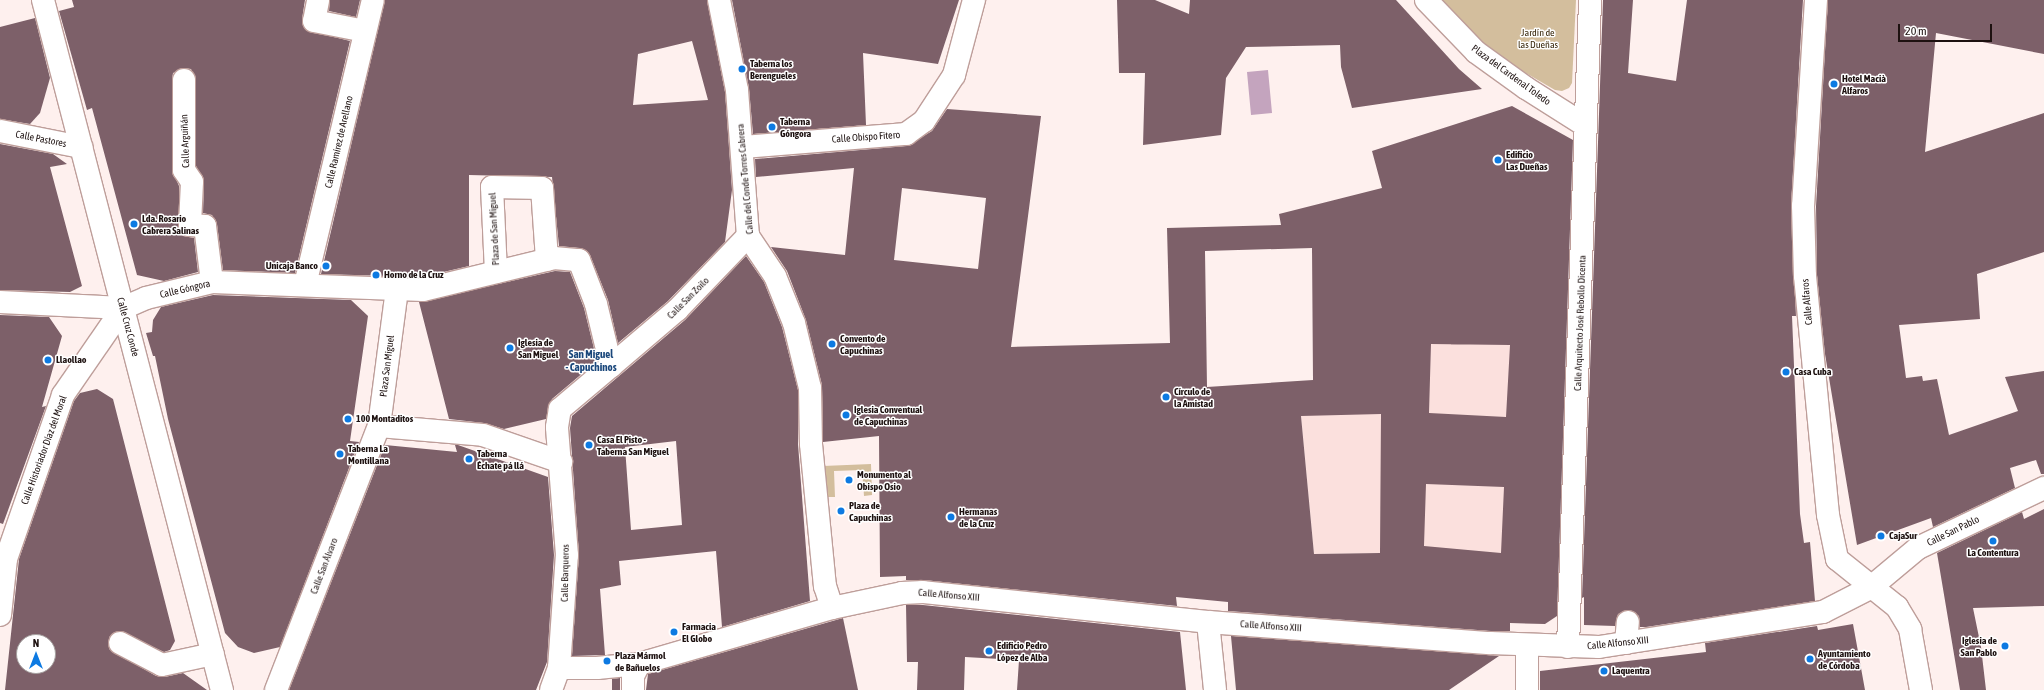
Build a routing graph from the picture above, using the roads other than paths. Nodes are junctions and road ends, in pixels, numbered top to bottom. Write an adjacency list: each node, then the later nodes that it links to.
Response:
1 (43, 0): 13 (street, Calle Cruz Conde)
2 (372, 0): 9 (street, Calle Ramírez de Arellano)
3 (719, 0): 14 (street, Calle del Conde Torres Cabrera)
4 (974, 0): 14 (street, Calle Obispo Fitero)
5 (1426, 0): 11 (street, Plaza del Cardenal Toledo)
6 (1590, 0): 11 (street, Calle Arquitecto José Rebollo Dicenta)
7 (1816, 0): 28 (street, Calle Alfaros)
8 (318, 1): 9 (street)
9 (365, 31): 19 (street, Calle Ramírez de Arellano)
10 (184, 80): 18 (street, Calle Arguiñán)
11 (1586, 126): 36 (street, Calle Arquitecto José Rebollo Dicenta)
12 (0, 131): 13 (street, Calle Pastores)
13 (81, 146): 22 (street, Calle Cruz Conde)
14 (743, 146): 15 (street, Calle del Conde Torres Cabrera)
15 (748, 236): 23 (street, Calle San Zoilo); 29 (street, Calle del Conde Torres Cabrera)
16 (547, 260): 17 (street, Plaza de San Miguel); 17 (street, Plaza de San Miguel); 23 (street, Plaza de San Miguel)
17 (496, 272): 20 (street, Plaza de San Miguel)
18 (212, 282): 19 (street, Calle Góngora); 22 (street, Calle Góngora)
19 (305, 285): 20 (street, Calle Góngora)
20 (397, 290): 24 (street, Plaza San Miguel)
21 (0, 302): 22 (street, Calle Góngora)
22 (123, 308): 27 (street, Calle Historiador Díaz del Moral); 37 (street, Calle Cruz Conde)
23 (617, 361): 25 (street)
24 (376, 434): 25 (street); 41 (street, Calle San Álvaro)
25 (560, 470): 39 (street, Calle Barqueros)
26 (2044, 488): 28 (street, Calle San Pablo)
27 (3, 558): 30 (street, Calle Historiador Díaz del Moral)
28 (1870, 588): 34 (street, Calle Alfonso XIII); 46 (street, Calle Alfaros)
29 (832, 608): 31 (street, Calle Alfonso XIII); 38 (street, Calle Alfonso XIII)
30 (0, 615)
31 (1208, 622): 35 (street, Calle Alfonso XIII); 44 (street)
32 (1628, 622): 34 (street)
33 (120, 643): 37 (street)
34 (1626, 643): 36 (street, Calle Alfonso XIII)
35 (1526, 645): 36 (street, Calle Alfonso XIII); 45 (street)
36 (1568, 647)
37 (212, 654): 40 (street, Calle Cruz Conde)
38 (639, 664): 39 (street); 43 (street)
39 (559, 668): 42 (street)
40 (222, 690)
41 (276, 690)
42 (550, 690)
43 (633, 690)
44 (1216, 690)
45 (1527, 690)
46 (1922, 690)

